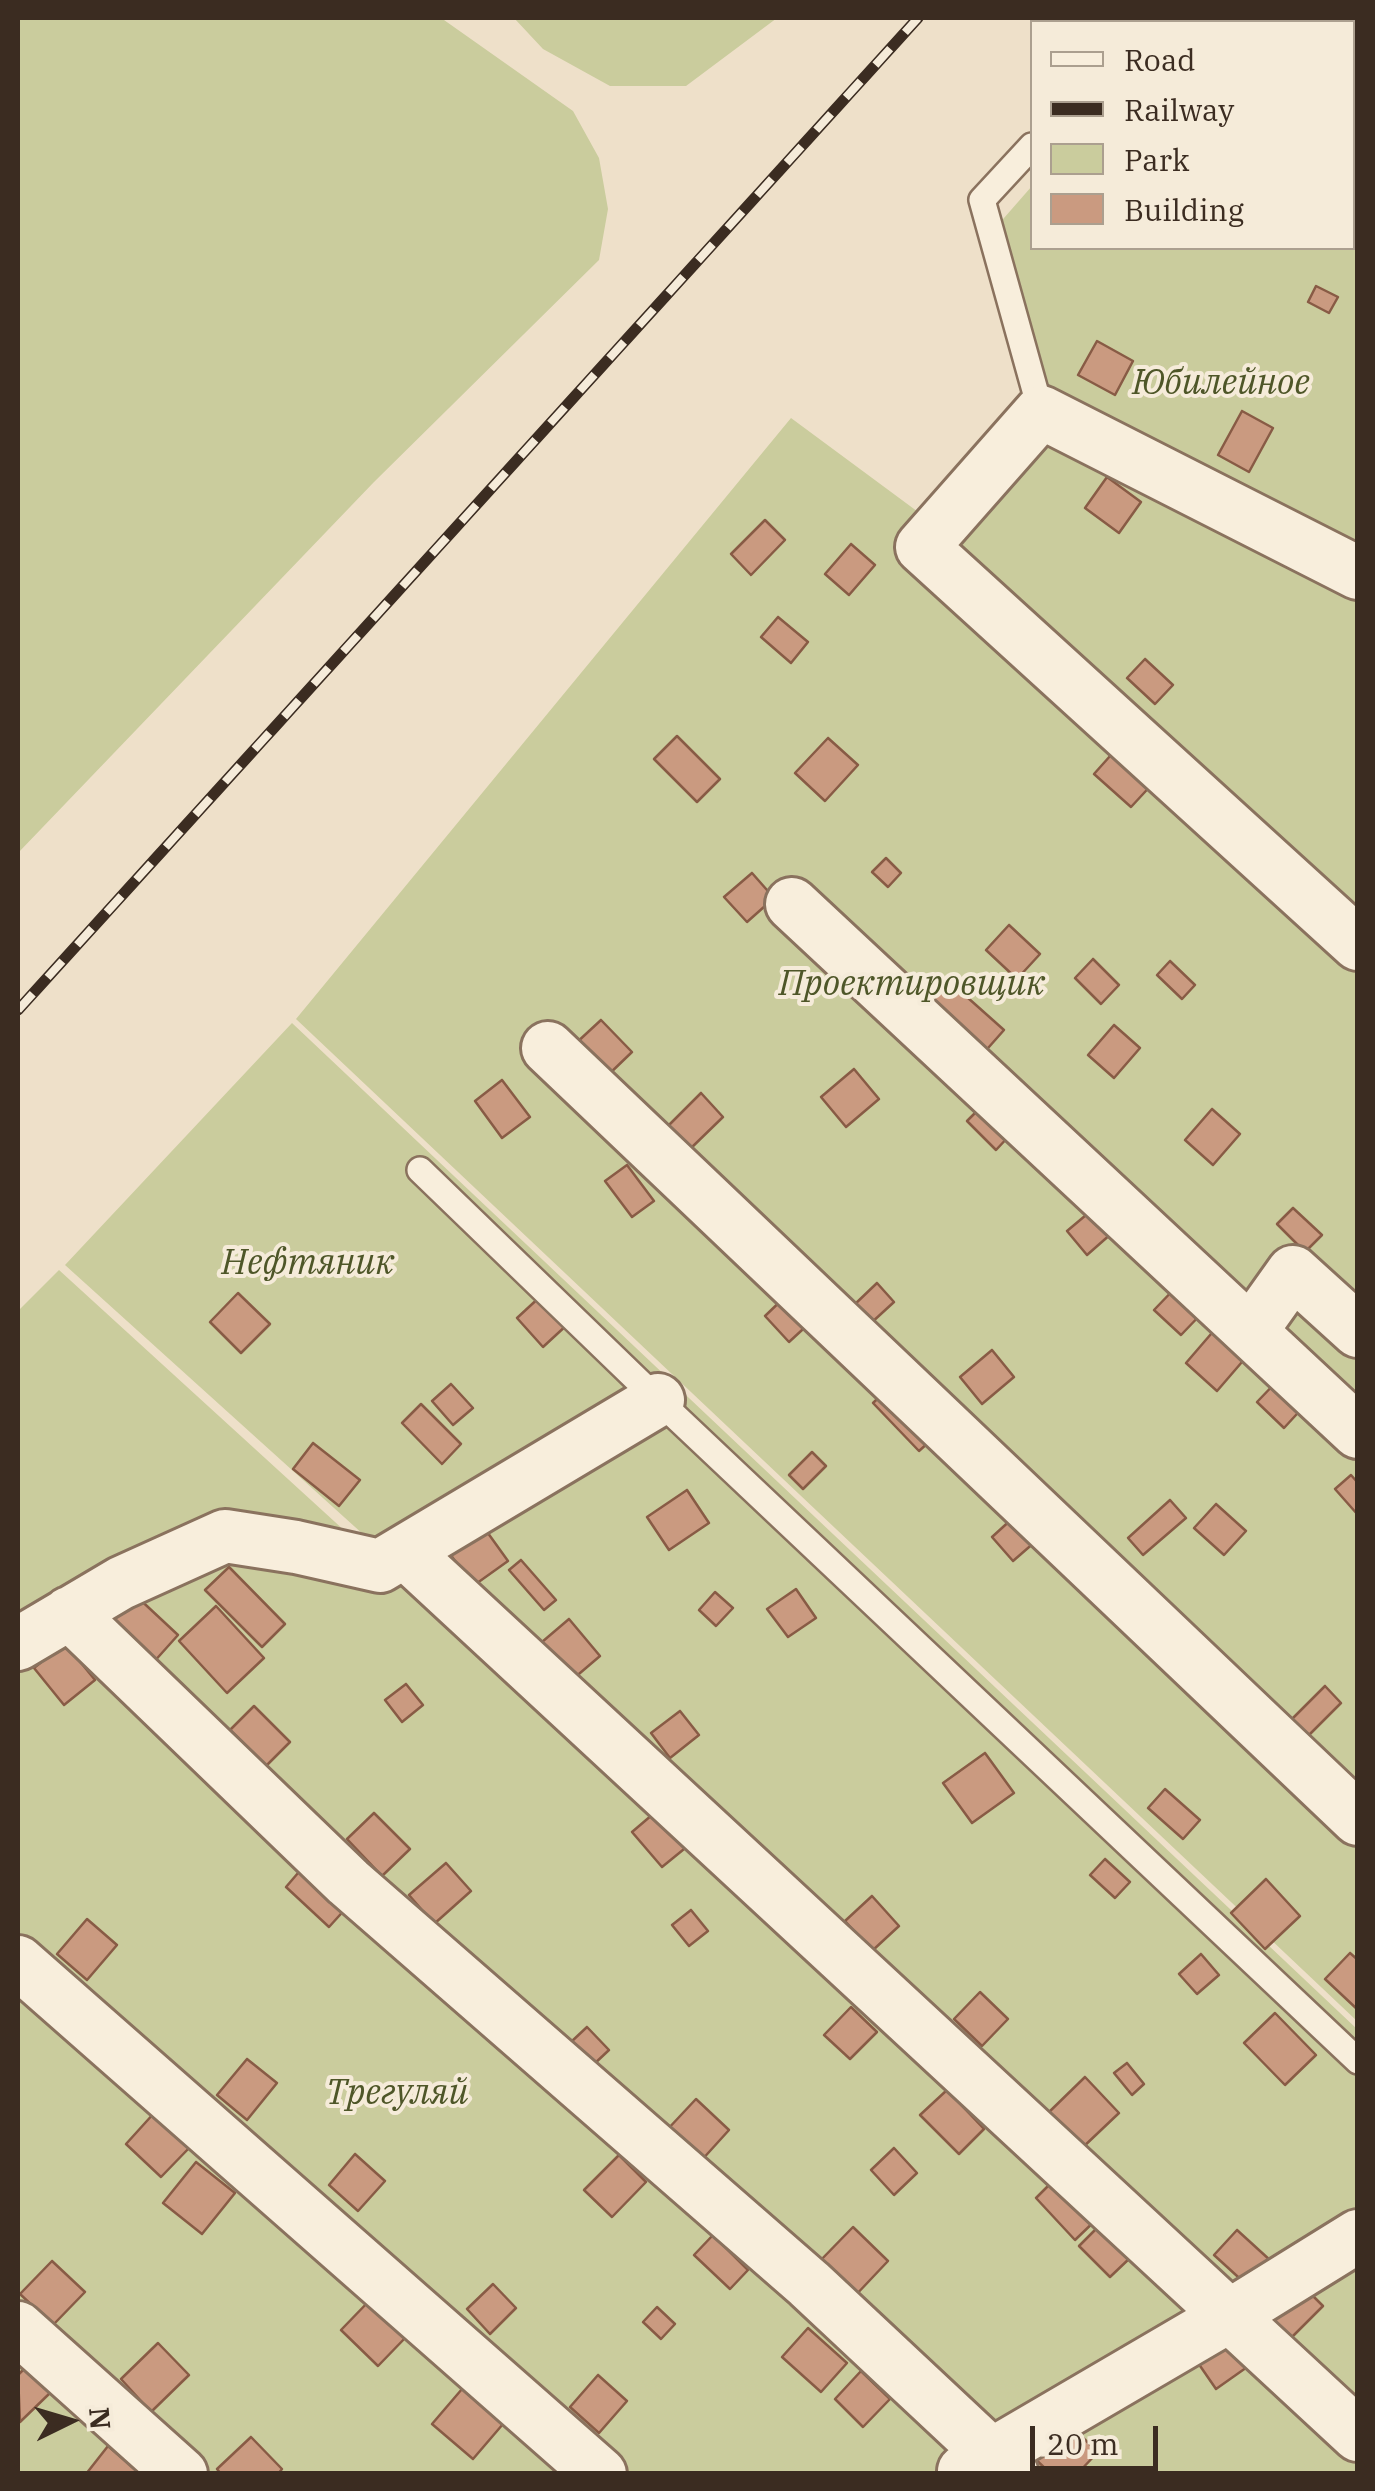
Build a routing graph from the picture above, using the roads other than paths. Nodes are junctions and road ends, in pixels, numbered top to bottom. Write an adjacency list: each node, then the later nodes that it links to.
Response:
1 (1030, 148): 2 (lane)
2 (1041, 412): 3 (street); 5 (street)
3 (1358, 573)
4 (792, 904): 8 (street)
5 (1358, 944)
6 (548, 1048): 15 (street)
7 (420, 1170): 10 (lane)
8 (1251, 1331): 9 (street); 11 (street)
9 (1358, 1332)
10 (658, 1400): 12 (street); 17 (lane)
11 (1358, 1432)
12 (406, 1552): 13 (street); 19 (street)
13 (69, 1613): 14 (street); 22 (street)
14 (18, 1644)
15 (1358, 1818)
16 (18, 1962): 24 (street)
17 (1358, 2061)
18 (1358, 2236): 19 (street)
19 (1230, 2316): 21 (street); 22 (street)
20 (18, 2328): 23 (street)
21 (1358, 2434)
22 (988, 2467)
23 (180, 2474)
24 (600, 2474)

